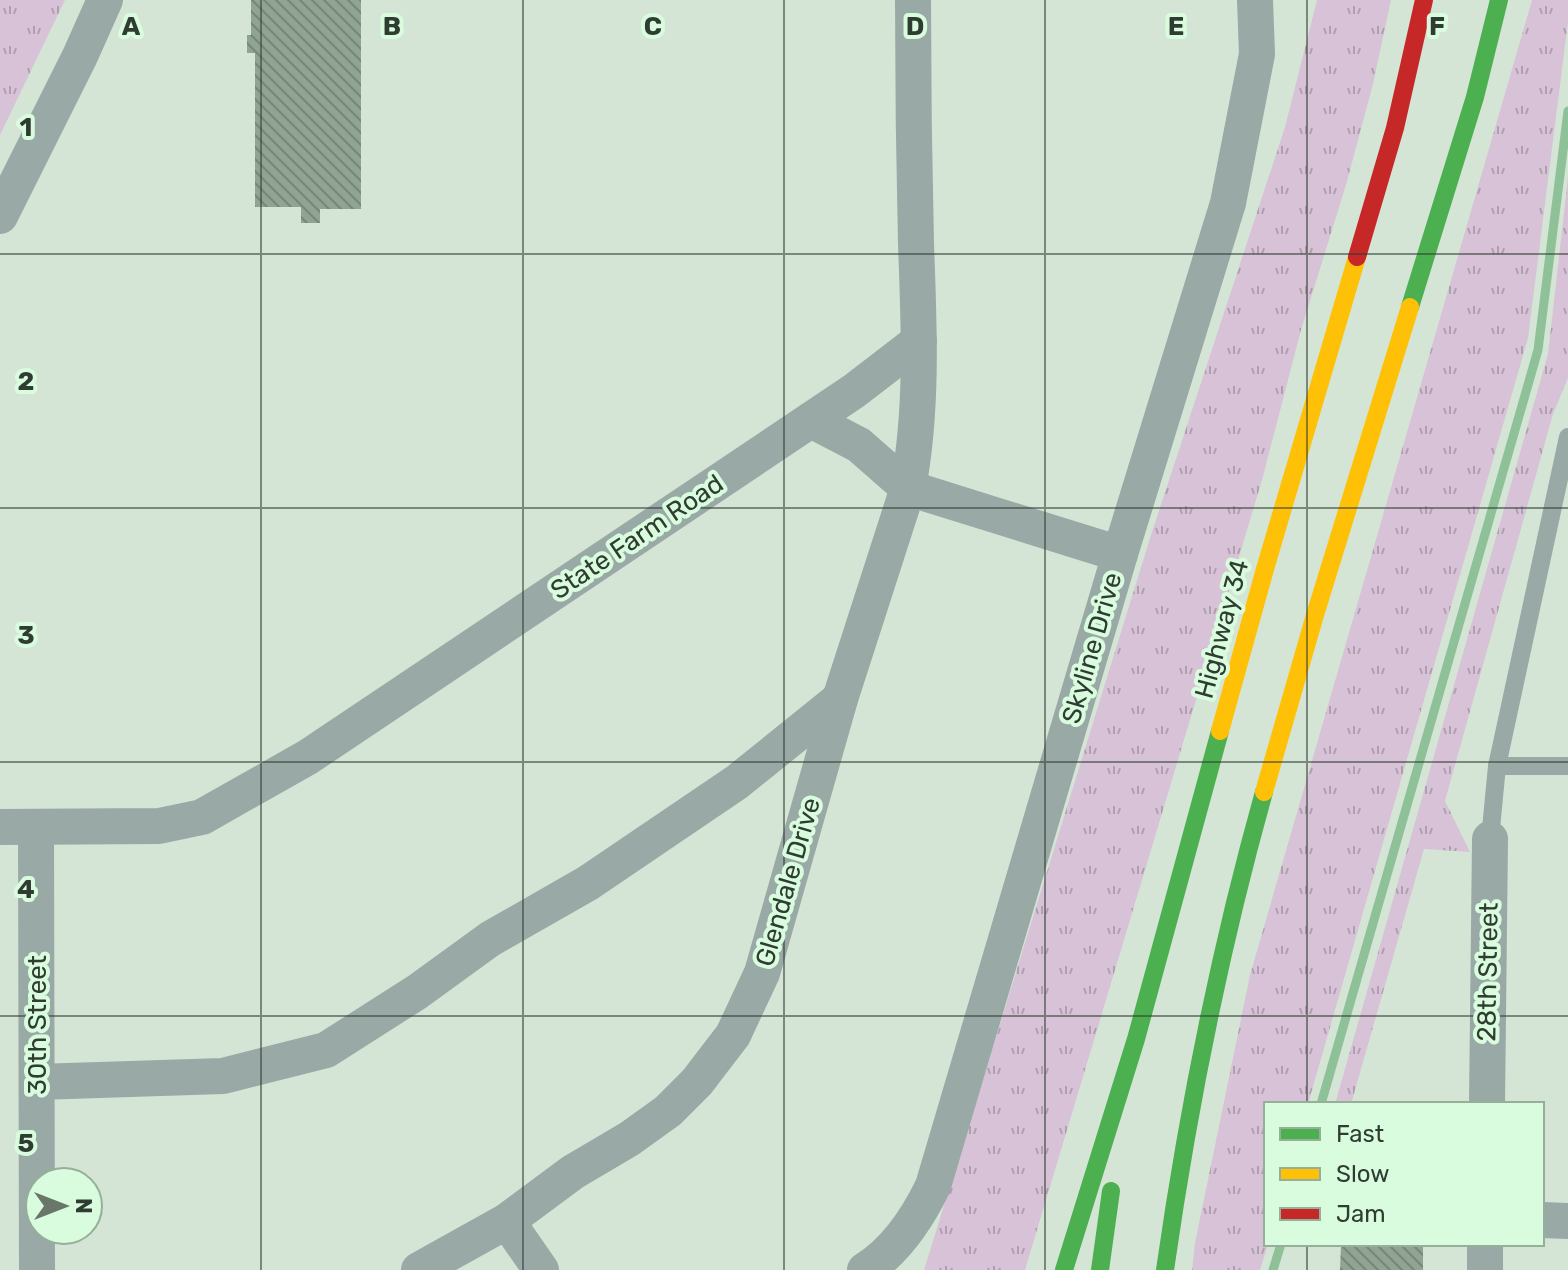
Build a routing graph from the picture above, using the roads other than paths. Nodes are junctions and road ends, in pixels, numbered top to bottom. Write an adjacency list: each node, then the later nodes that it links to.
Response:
1 (105, 0): 8 (street)
2 (913, 0): 9 (street)
3 (1255, 0): 13 (street, Skyline Drive)
4 (1415, 0): 7 (highway)
5 (1424, 0): 7 (highway, Highway 34)
6 (1499, 0): 33 (highway)
7 (1416, 37): 20 (highway, Highway 34)
8 (0, 216)
9 (919, 341): 10 (street, State Farm Road); 12 (street, Glendale Drive)
10 (811, 420): 12 (street); 18 (street, State Farm Road)
11 (1568, 437): 15 (lane)
12 (908, 488): 13 (street); 14 (street, Glendale Drive)
13 (1120, 554): 30 (street, Skyline Drive)
14 (840, 699): 21 (street); 24 (street, Glendale Drive)
15 (1497, 766): 16 (lane); 19 (lane)
16 (1568, 766)
17 (0, 827): 18 (street, State Farm Road)
18 (36, 827): 21 (street, 30th Street)
19 (1490, 839): 22 (street, 28th Street)
20 (1136, 1039): 31 (highway, Highway 34); 32 (highway)
21 (37, 1082): 27 (street, 30th Street)
22 (1487, 1102)
23 (1544, 1220): 25 (street)
24 (507, 1221): 28 (street, Glendale Drive); 29 (street)
25 (1568, 1221)
26 (1485, 1246): 34 (street)
27 (37, 1270)
28 (419, 1270)
29 (541, 1270)
30 (865, 1270)
31 (1064, 1270)
32 (1100, 1270)
33 (1165, 1270)
34 (1485, 1270)

